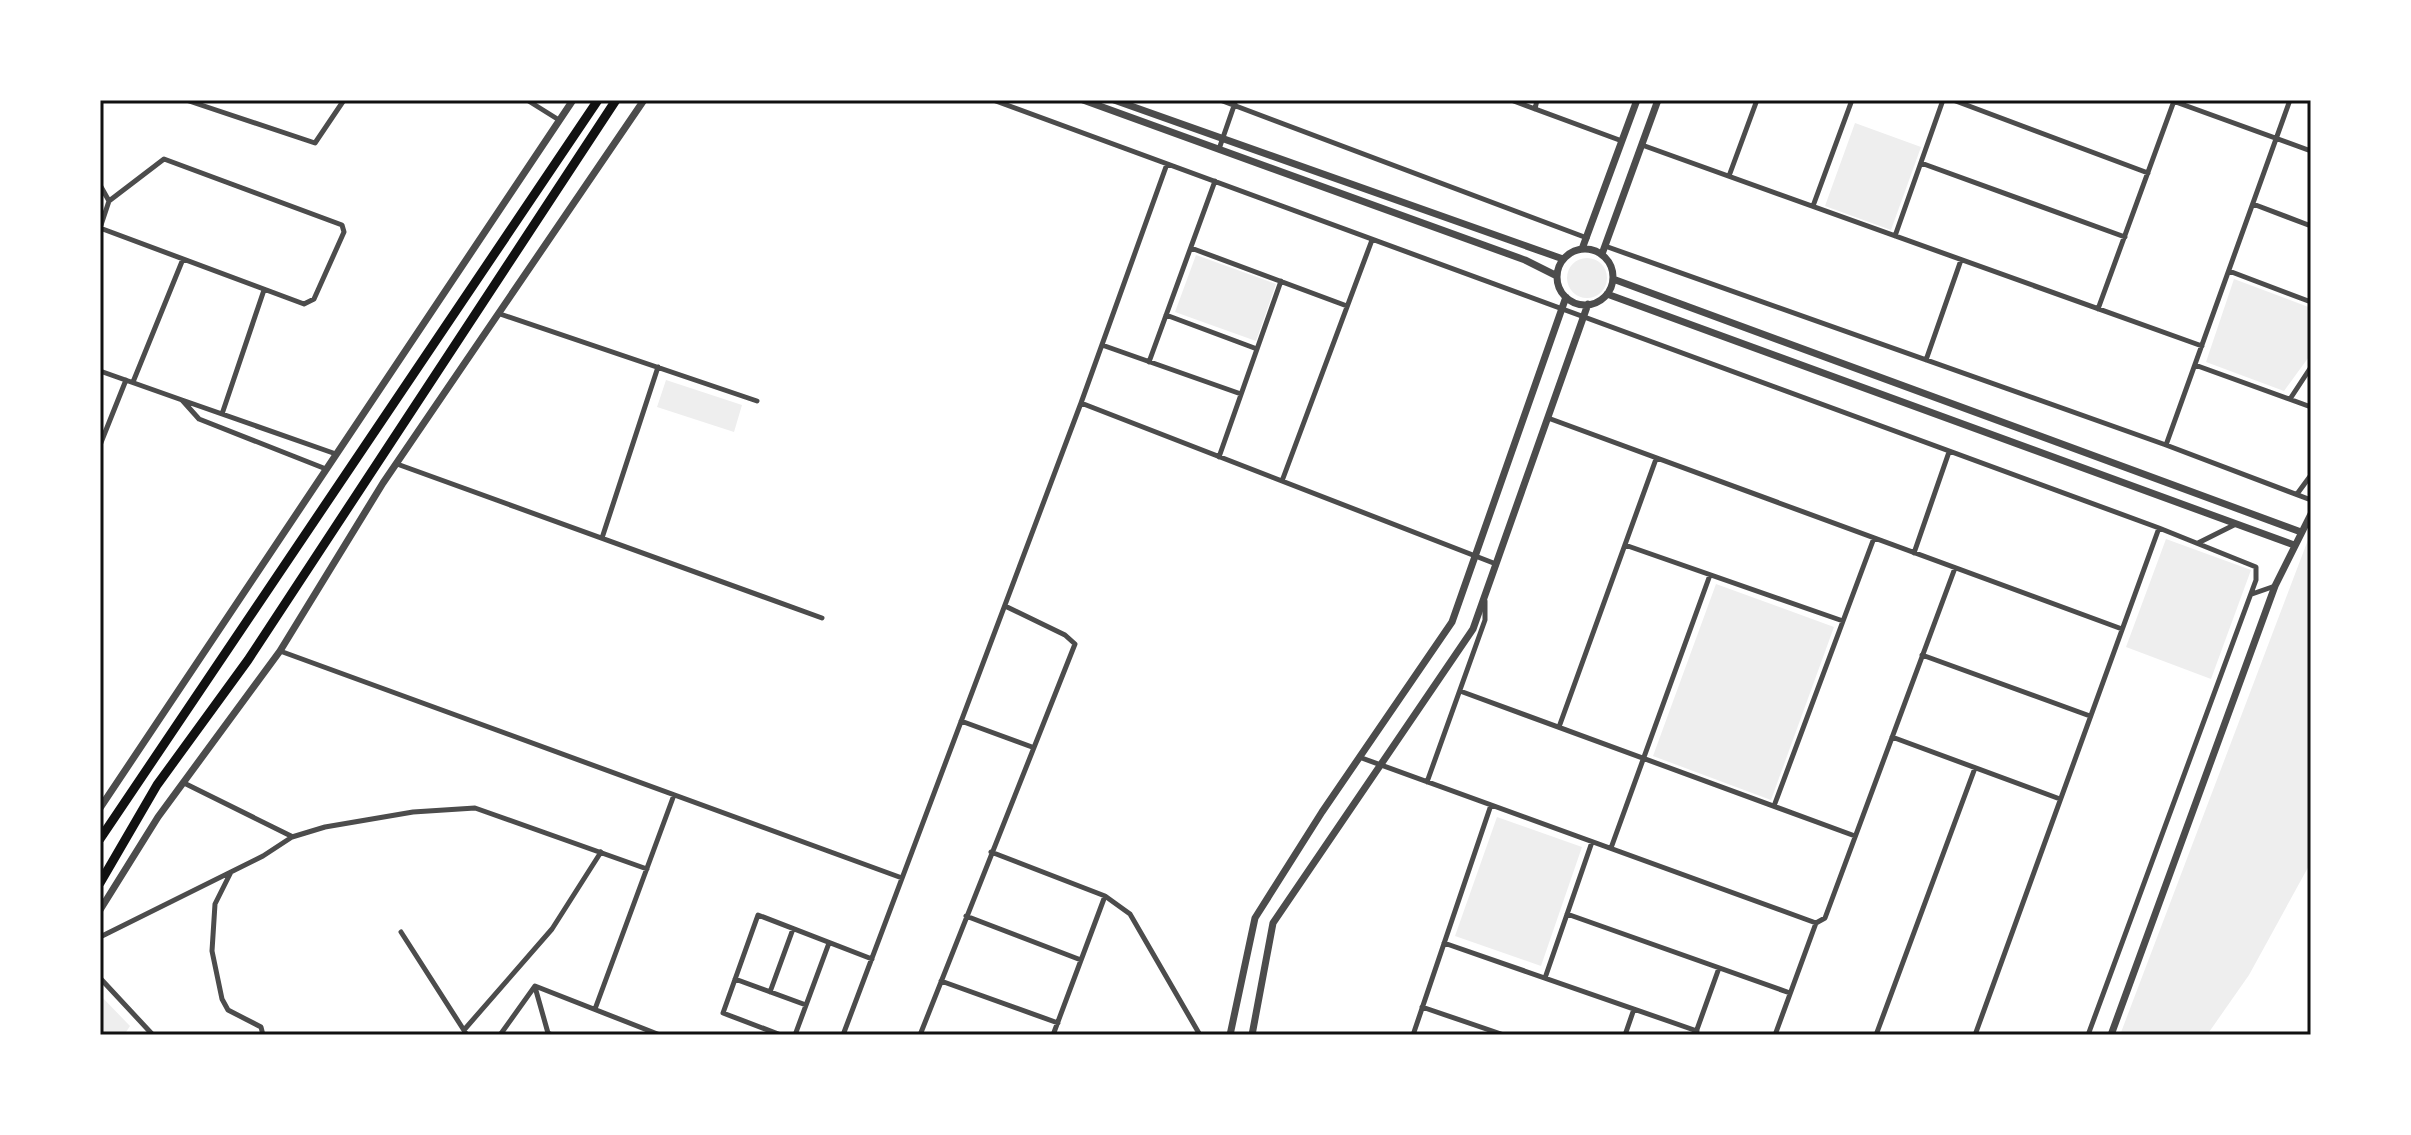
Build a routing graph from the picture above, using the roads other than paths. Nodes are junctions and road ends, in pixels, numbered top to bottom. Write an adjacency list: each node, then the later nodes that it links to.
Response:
1 (186, 100): 2 (street)
2 (344, 100)
3 (527, 100): 24 (street)
4 (573, 100): 24 (street)
5 (598, 100): 139 (highway)
6 (616, 100): 147 (highway)
7 (644, 100): 64 (street)
8 (993, 100): 32 (street)
9 (1083, 100): 29 (street)
10 (1114, 100): 25 (street)
11 (1220, 100): 22 (street)
12 (1511, 100): 23 (street)
13 (1537, 100): 23 (street)
14 (1637, 100): 27 (street)
15 (1658, 100): 28 (street)
16 (1757, 100): 34 (street)
17 (1852, 100): 39 (street)
18 (1943, 100): 31 (street)
19 (1953, 100): 33 (street)
20 (2172, 100): 26 (street); 33 (street)
21 (2290, 100): 26 (street)
22 (1235, 102): 25 (street); 44 (street)
23 (1535, 109): 27 (street)
24 (559, 120): 88 (street)
25 (1223, 136): 29 (street); 50 (street)
26 (2276, 138): 30 (street); 38 (street)
27 (1622, 141): 44 (street)
28 (1641, 145): 34 (street); 48 (street)
29 (1219, 149): 53 (street)
30 (2311, 151)
31 (1921, 163): 42 (street); 43 (street)
32 (1167, 164): 35 (street); 67 (street)
33 (2148, 173): 43 (street)
34 (1729, 176): 39 (street)
35 (1215, 181): 45 (street); 46 (street)
36 (100, 185): 37 (street)
37 (109, 201): 41 (street); 56 (street)
38 (2253, 204): 40 (street); 52 (street)
39 (1813, 206): 42 (street)
40 (2311, 226)
41 (100, 228): 49 (street)
42 (1895, 236): 51 (street)
43 (2125, 237): 63 (street)
44 (1587, 238): 47 (street)
45 (1372, 240): 61 (street); 62 (street)
46 (1191, 248): 55 (street); 65 (street)
47 (1582, 249): 48 (street); 50 (street)
48 (1603, 250): 54 (street); 70 (street)
49 (183, 259): 56 (street); 76 (street)
50 (1563, 259): 53 (street)
51 (1961, 260): 63 (street); 70 (street)
52 (2229, 271): 59 (street); 68 (street)
53 (1557, 276): 58 (street)
54 (1613, 279): 57 (street); 100 (street)
55 (1281, 281): 61 (street); 69 (street)
56 (264, 290): 83 (street)
57 (1607, 294): 60 (street); 98 (street)
58 (1566, 297): 60 (street); 62 (street)
59 (2311, 302)
60 (1588, 304): 66 (street)
61 (1347, 306): 94 (street)
62 (1561, 309): 66 (street); 107 (street)
63 (2098, 309): 68 (street)
64 (500, 314): 73 (street); 91 (street)
65 (1166, 315): 69 (street); 71 (street)
66 (1584, 317): 84 (street); 87 (street)
67 (1102, 345): 71 (street); 81 (street)
68 (2202, 346): 72 (street)
69 (1257, 349): 77 (street)
70 (1926, 360): 86 (street)
71 (1149, 362): 77 (street)
72 (2195, 365): 78 (street); 86 (street)
73 (658, 367): 80 (street); 101 (street)
74 (2311, 367): 78 (street)
75 (100, 371): 76 (street)
76 (129, 381): 79 (street); 85 (street)
77 (1241, 394): 89 (street)
78 (2290, 399): 82 (street)
79 (182, 400): 83 (street); 92 (street)
80 (757, 401)
81 (1081, 403): 89 (street); 114 (street)
82 (2311, 407)
83 (222, 414): 88 (street)
84 (1548, 418): 90 (street); 108 (street)
85 (100, 445)
86 (2166, 445): 95 (street)
87 (1949, 452): 99 (street); 106 (street)
88 (336, 454): 92 (street)
89 (1219, 457): 94 (street)
90 (1656, 459): 102 (street); 104 (street)
91 (397, 464): 101 (street); 118 (street)
92 (326, 469): 136 (street)
93 (2311, 475): 95 (street)
94 (1282, 481): 107 (street)
95 (2297, 494): 96 (street)
96 (2311, 500)
97 (2311, 514): 100 (street)
98 (2236, 524): 103 (street); 105 (street)
99 (2159, 528): 103 (street); 117 (street)
100 (2301, 532): 105 (street)
101 (602, 538): 115 (street)
102 (1874, 538): 106 (street); 116 (street)
103 (2198, 543): 113 (street)
104 (1625, 545): 110 (street); 123 (street)
105 (2294, 545): 111 (street)
106 (1914, 553): 109 (street)
107 (1473, 556): 108 (street); 126 (street)
108 (1496, 564): 112 (street)
109 (1955, 568): 117 (street); 119 (street)
110 (1710, 575): 116 (street); 127 (street)
111 (2275, 586): 113 (street); 196 (street)
112 (1485, 596): 120 (street); 128 (street)
113 (2248, 597): 195 (street)
114 (1005, 606): 122 (street); 125 (street)
115 (822, 618)
116 (1843, 621): 135 (street)
117 (2122, 629): 121 (street)
118 (280, 651): 131 (street); 132 (street)
119 (1922, 655): 121 (street); 124 (street)
120 (1460, 691): 123 (street); 130 (street)
121 (2090, 716): 133 (street)
122 (961, 721): 125 (street); 146 (street)
123 (1559, 727): 127 (street)
124 (1892, 737): 129 (street); 137 (street)
125 (1032, 747): 143 (street)
126 (1359, 757): 128 (street); 187 (street)
127 (1643, 758): 135 (street); 141 (street)
128 (1381, 764): 130 (street); 188 (street)
129 (1975, 768): 133 (street); 193 (street)
130 (1427, 782): 134 (street)
131 (184, 783): 138 (street); 149 (street)
132 (674, 795): 144 (street); 146 (street)
133 (2060, 799): 194 (street)
134 (1491, 805): 140 (street); 157 (street)
135 (1774, 806): 137 (street)
136 (100, 808)
137 (1855, 836): 152 (street)
138 (292, 837): 142 (street); 145 (street)
139 (100, 839)
140 (1592, 842): 141 (street); 150 (street)
141 (1611, 849): 152 (street)
142 (601, 852): 144 (street); 173 (street)
143 (991, 852): 148 (street); 151 (street)
144 (647, 869): 170 (street)
145 (231, 871): 155 (street); 177 (street)
146 (902, 878): 158 (street)
147 (100, 883)
148 (1105, 896): 159 (street); 186 (street)
149 (100, 910)
150 (1567, 914): 160 (street); 162 (street)
151 (966, 916): 159 (street); 164 (street)
152 (1816, 923): 167 (street)
153 (793, 929): 156 (street); 163 (street); 166 (street)
154 (401, 932): 173 (street)
155 (100, 937)
156 (829, 943): 158 (street); 168 (street)
157 (1444, 943): 162 (street); 169 (street)
158 (872, 959): 183 (street)
159 (1081, 960): 172 (street)
160 (1719, 968): 167 (street); 175 (street)
161 (100, 978): 176 (street)
162 (1545, 978): 171 (street)
163 (735, 979): 166 (street); 181 (street)
164 (941, 981): 172 (street); 184 (street)
165 (535, 986): 170 (street); 178 (street); 179 (street)
166 (770, 992): 168 (street)
167 (1790, 993): 192 (street)
168 (806, 1005): 182 (street)
169 (1422, 1007): 174 (street); 189 (street)
170 (595, 1009): 180 (street)
171 (1634, 1009): 175 (street); 191 (street)
172 (1058, 1023): 185 (street)
173 (465, 1032)
174 (1489, 1032): 190 (street)
175 (1696, 1033)
176 (153, 1035)
177 (263, 1035)
178 (500, 1035)
179 (552, 1035)
180 (660, 1035)
181 (781, 1035)
182 (795, 1035)
183 (843, 1035)
184 (920, 1035)
185 (1053, 1035)
186 (1200, 1035)
187 (1230, 1035)
188 (1252, 1035)
189 (1413, 1035)
190 (1504, 1035)
191 (1625, 1035)
192 (1775, 1035)
193 (1876, 1035)
194 (1975, 1035)
195 (2088, 1035)
196 (2111, 1035)

